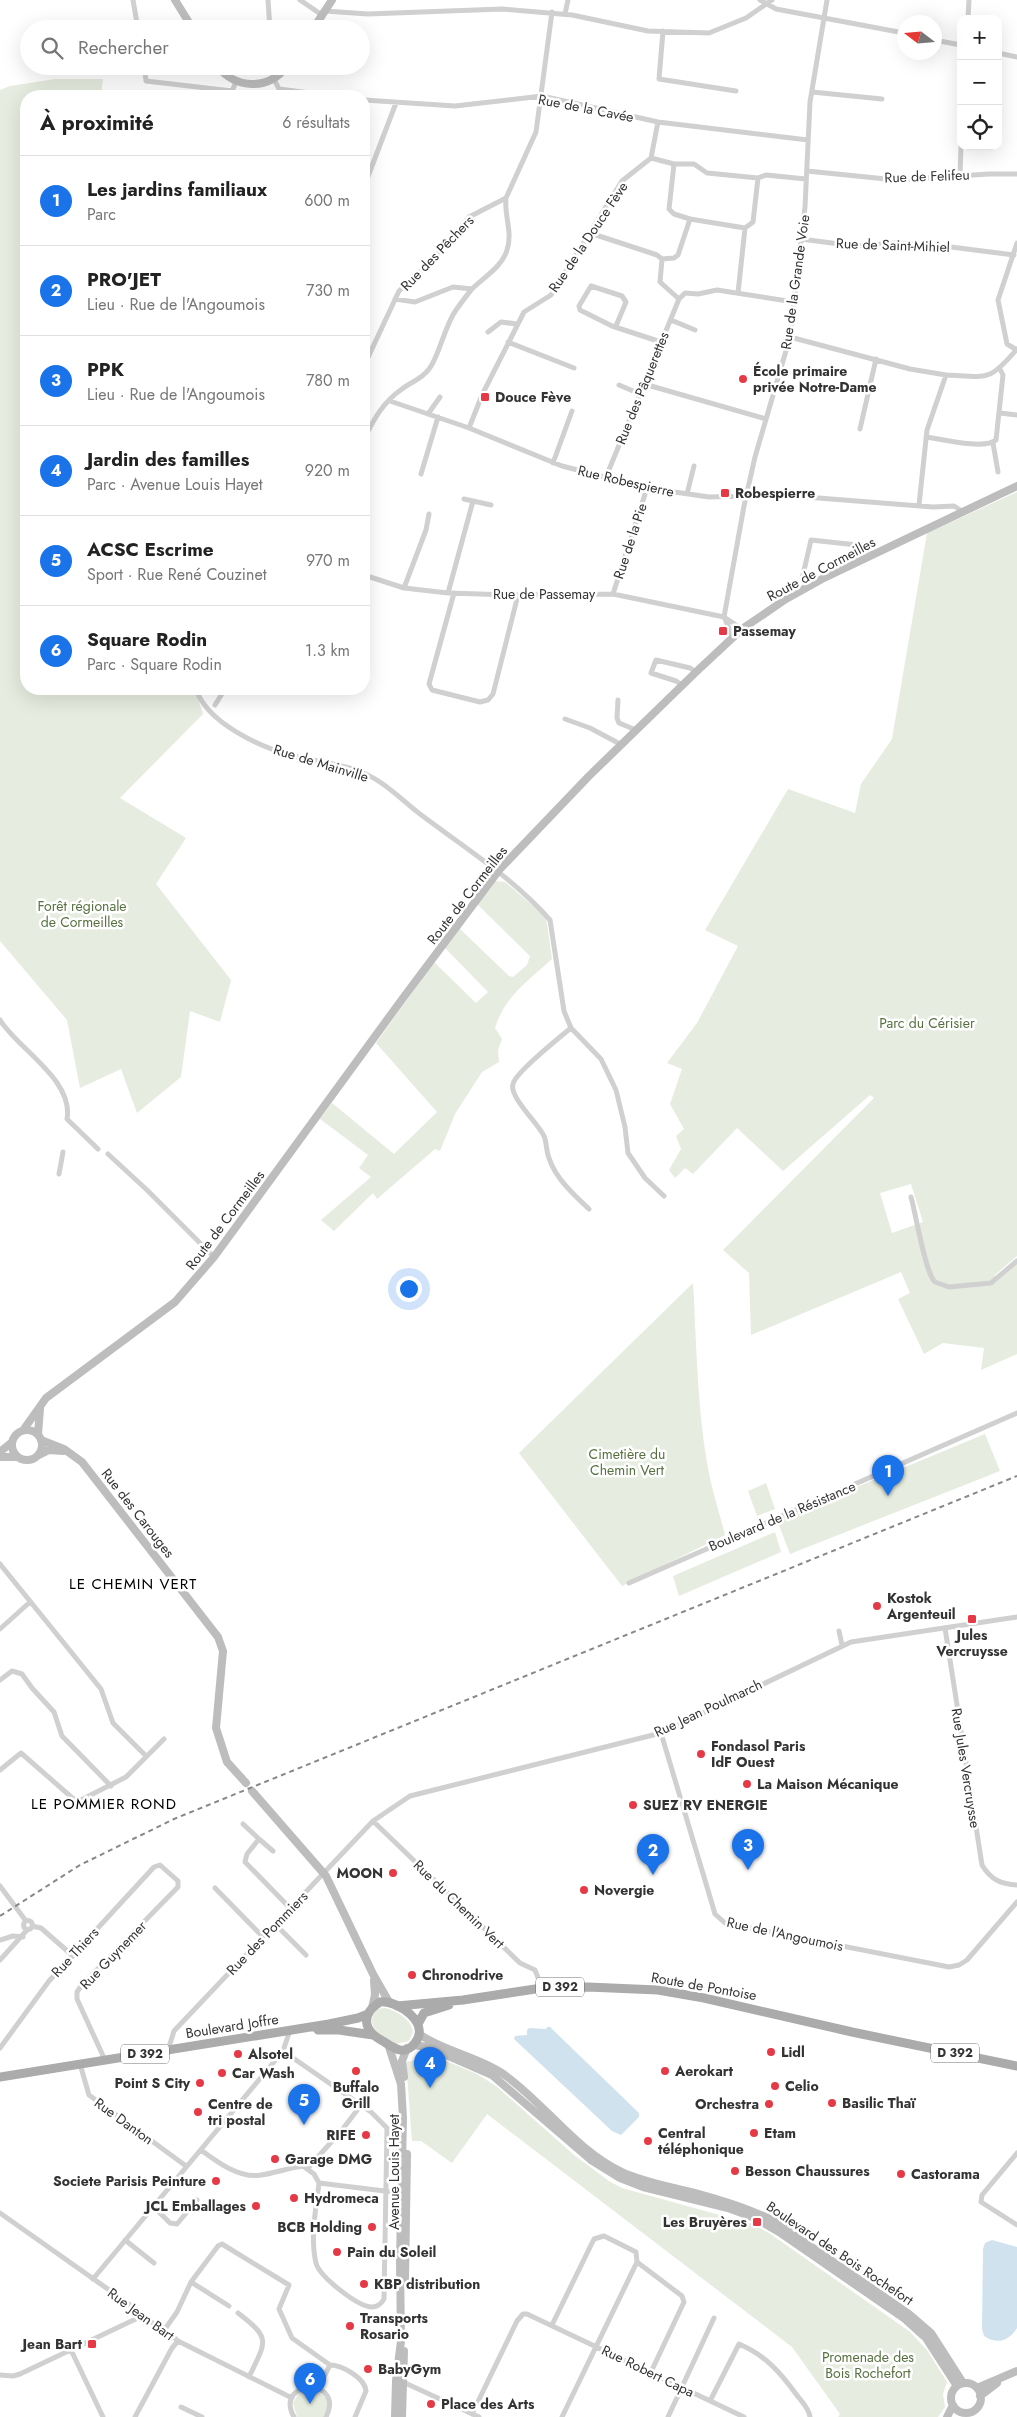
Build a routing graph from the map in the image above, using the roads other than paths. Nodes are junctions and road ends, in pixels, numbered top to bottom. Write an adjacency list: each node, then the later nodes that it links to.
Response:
1 (133, 0): 17 (street)
2 (175, 0): 18 (main road)
3 (268, 0): 19 (street)
4 (300, 0): 13 (street)
5 (332, 0): 13 (main road)
6 (568, 0): 14 (street)
7 (760, 0): 11 (street)
8 (772, 0): 11 (street)
9 (827, 0): 16 (street, Rue de la Grande Voie)
10 (970, 0): 15 (street)
11 (767, 4): 16 (street); 21 (street)
12 (552, 12): 13 (street); 14 (street); 37 (street)
13 (323, 13): 20 (main road)
14 (565, 14): 21 (street)
15 (968, 15)
16 (823, 18): 22 (street); 36 (street, Rue de la Grande Voie)
17 (136, 20)
18 (187, 20)
19 (269, 20)
20 (319, 20)
21 (663, 31): 35 (street)
22 (897, 32)
23 (942, 41): 24 (street)
24 (957, 44)
25 (1002, 54): 26 (street)
26 (1017, 57)
27 (145, 75): 32 (street)
28 (228, 75): 31 (main road)
29 (278, 75): 30 (main road)
30 (274, 79): 31 (main road); 34 (street)
31 (236, 82): 33 (street)
32 (206, 90)
33 (233, 90)
34 (287, 90)
35 (736, 91)
36 (812, 92): 38 (street); 42 (street, Rue de la Grande Voie)
37 (542, 96): 40 (street, Rue de la Cavée); 41 (street, Rue de la Cavée); 52 (street)
38 (882, 99)
39 (370, 101): 40 (street, Rue de la Cavée)
40 (396, 103): 47 (street)
41 (658, 122): 42 (street, Rue de la Cavée); 44 (street)
42 (808, 140): 46 (street, Rue de la Grande Voie)
43 (961, 150): 49 (street)
44 (651, 158): 45 (street); 55 (street, Rue de la Douce Fève)
45 (674, 164): 50 (street); 53 (street)
46 (807, 171): 49 (street, Rue de Felifeu); 51 (street, Rue de la Grande Voie)
47 (370, 172)
48 (1017, 174): 49 (street, Rue de Felifeu)
49 (960, 175)
50 (758, 178): 51 (street); 54 (street)
51 (806, 179): 56 (street, Rue de la Grande Voie)
52 (506, 198): 60 (street); 62 (street, Rue des Pêchers)
53 (690, 219): 54 (street); 59 (street)
54 (745, 228): 61 (street)
55 (590, 233): 59 (street); 66 (street, Rue de la Douce Fève)
56 (801, 239): 58 (street, Rue de Saint-Mihiel); 64 (street, Rue de la Grande Voie)
57 (1017, 244): 58 (street)
58 (1014, 255): 73 (street)
59 (662, 259): 63 (street)
60 (472, 289): 62 (street); 83 (street)
61 (738, 292): 63 (street); 64 (street)
62 (395, 298): 74 (street, Rue des Pêchers)
63 (679, 299): 65 (street, Rue des Pâquerettes)
64 (794, 302): 70 (street, Rue de la Grande Voie)
65 (671, 320): 68 (street); 72 (street, Rue des Pâquerettes)
66 (517, 324): 69 (street); 71 (street, Rue de la Douce Fève)
67 (616, 326): 67 (street); 72 (street)
68 (695, 330)
69 (488, 332)
70 (790, 337): 75 (street); 89 (street, Rue de la Grande Voie)
71 (508, 342): 76 (street); 91 (street, Rue de la Douce Fève)
72 (661, 342): 79 (street, Rue des Pâquerettes)
73 (1017, 350): 77 (street)
74 (370, 353)
75 (876, 359): 78 (street); 92 (street)
76 (574, 368)
77 (1000, 369): 78 (street); 85 (street)
78 (946, 375): 93 (street)
79 (644, 384): 81 (street, Rue des Pâquerettes); 89 (street)
80 (619, 385): 81 (street)
81 (640, 394): 99 (street, Rue des Pâquerettes)
82 (440, 397): 86 (street)
83 (390, 401): 86 (street, Rue Robespierre); 90 (street)
84 (572, 411): 95 (street)
85 (1000, 413): 87 (street); 94 (street)
86 (428, 414): 88 (street, Rue Robespierre)
87 (1017, 415)
88 (438, 417): 91 (street, Rue Robespierre); 98 (street)
89 (766, 419): 103 (street, Rue de la Grande Voie)
90 (370, 422)
91 (469, 428): 95 (street, Rue Robespierre)
92 (860, 430)
93 (926, 437): 94 (street); 107 (street)
94 (994, 442): 97 (street)
95 (553, 463): 99 (street, Rue Robespierre)
96 (694, 466): 102 (street)
97 (998, 472)
98 (421, 474)
99 (606, 477): 101 (street, Rue Robespierre)
100 (1017, 486): 108 (main road, Route de Cormeilles)
101 (647, 488): 102 (street, Rue Robespierre); 115 (street, Rue de la Pie)
102 (688, 494): 103 (street, Rue Robespierre)
103 (747, 495): 107 (street, Rue Robespierre); 117 (street, Rue de la Grande Voie)
104 (464, 499): 105 (street)
105 (472, 501): 106 (street); 114 (street)
106 (491, 505)
107 (919, 506): 108 (street, Rue Robespierre)
108 (962, 512): 110 (main road, Route de Cormeilles)
109 (429, 514): 112 (street)
110 (871, 556): 113 (main road, Route de Cormeilles); 113 (street)
111 (370, 577): 112 (street, Rue de Passemay)
112 (404, 588): 114 (street, Rue de Passemay)
113 (807, 588): 118 (main road, Route de Cormeilles)
114 (451, 593): 116 (street, Rue de Passemay); 116 (street)
115 (613, 594): 116 (street, Rue de Passemay); 117 (street, Rue de Passemay)
116 (518, 595)
117 (724, 617): 118 (street); 119 (street)
118 (742, 629): 119 (main road, Route de Cormeilles)
119 (733, 637): 120 (main road, Route de Cormeilles)
120 (696, 672): 121 (main road, Route de Cormeilles); 121 (street)
121 (682, 686): 127 (main road, Route de Cormeilles)
122 (199, 695): 129 (street, Rue de Mainville)
123 (221, 695): 125 (street)
124 (618, 700): 127 (street)
125 (215, 705)
126 (566, 719): 128 (street)
127 (636, 730): 128 (main road, Route de Cormeilles)
128 (622, 745): 129 (main road, Route de Cormeilles)
129 (499, 870): 131 (street, Rue de Mainville); 139 (main road, Route de Cormeilles)
130 (0, 1020): 132 (street)
131 (571, 1028): 136 (street); 138 (street)
132 (98, 1149)
133 (63, 1152): 135 (street)
134 (108, 1154): 139 (street)
135 (59, 1174)
136 (664, 1196)
137 (911, 1197): 140 (street)
138 (589, 1209)
139 (214, 1258): 141 (main road, Route de Cormeilles)
140 (1017, 1261)
141 (45, 1399): 143 (main road); 144 (main road)
142 (1017, 1413): 152 (street, Boulevard de la Résistance)
143 (24, 1430): 144 (main road); 145 (main road)
144 (40, 1437): 146 (main road, Rue des Carouges); 148 (main road)
145 (11, 1443): 147 (main road); 150 (main road)
146 (67, 1451): 148 (main road); 164 (main road, Rue des Carouges)
147 (0, 1452)
148 (39, 1455): 150 (main road)
149 (0, 1457): 150 (main road)
150 (17, 1457)
151 (0, 1564): 153 (street)
152 (629, 1583)
153 (30, 1602): 156 (street); 162 (street)
154 (1017, 1617): 155 (street, Rue Jean Poulmarch)
155 (945, 1628): 158 (street, Rue Jean Poulmarch); 173 (street, Rue Jules Vercruysse)
156 (0, 1629)
157 (839, 1631): 158 (street)
158 (842, 1645): 160 (street, Rue Jean Poulmarch)
159 (0, 1680): 165 (street)
160 (661, 1733): 167 (street, Rue Jean Poulmarch); 176 (street, Rue de l'Angoumois)
161 (164, 1739): 162 (street)
162 (146, 1756): 165 (street)
163 (0, 1770): 165 (street)
164 (246, 1783)
165 (111, 1786)
166 (252, 1791): 172 (main road)
167 (373, 1821): 172 (street, Rue des Pommiers); 189 (street, Rue du Chemin Vert)
168 (243, 1824): 169 (street)
169 (259, 1839): 170 (street); 177 (street)
170 (273, 1851)
171 (160, 1865): 186 (street, Rue Thiers); 202 (street, Rue Guynemer)
172 (323, 1873): 177 (street, Rue des Pommiers); 188 (main road)
173 (1017, 1885)
174 (0, 1886): 178 (street)
175 (216, 1888): 183 (street)
176 (1017, 1902)
177 (290, 1908): 179 (street, Rue des Pommiers)
178 (26, 1921): 180 (street); 181 (street)
179 (275, 1924): 183 (street, Rue des Pommiers); 185 (street)
180 (32, 1926): 181 (street); 186 (street)
181 (27, 1930): 182 (street)
182 (23, 1937): 184 (street); 187 (street)
183 (263, 1937): 200 (street, Rue des Pommiers)
184 (0, 1940)
185 (306, 1955)
186 (73, 1956): 199 (street, Rue Thiers)
187 (0, 1960)
188 (373, 1974): 191 (main road); 192 (main road)
189 (542, 1988): 190 (main road, Route de Pontoise / D 392); 204 (main road, Route de Pontoise / D 392)
190 (463, 2000): 191 (main road, D 392); 193 (main road, D 392)
191 (393, 2004): 192 (main road); 193 (main road)
192 (370, 2011): 194 (main road, Boulevard Joffre / D 392); 196 (main road)
193 (418, 2024): 195 (main road)
194 (290, 2030): 196 (main road, Boulevard Joffre / D 392); 200 (main road, Boulevard Joffre / D 392); 201 (street)
195 (419, 2034): 198 (main road); 239 (main road, Boulevard des Bois Rochefort)
196 (374, 2035): 197 (main road)
197 (390, 2047): 198 (main road); 213 (main road, Avenue Louis Hayet)
198 (410, 2047): 213 (main road, Avenue Louis Hayet); 239 (main road, Boulevard des Bois Rochefort)
199 (0, 2048)
200 (168, 2050): 202 (main road, Boulevard Joffre / D 392)
201 (283, 2051): 206 (street); 207 (street)
202 (105, 2060): 203 (main road, Boulevard Joffre / D 392)
203 (80, 2064): 205 (main road, Boulevard Joffre / D 392); 209 (street, Rue Danton)
204 (1017, 2066)
205 (2, 2076)
206 (361, 2104): 210 (street); 212 (street)
207 (201, 2150): 209 (street); 210 (street)
208 (1017, 2153): 217 (street)
209 (186, 2166): 215 (street)
210 (308, 2168): 211 (street)
211 (319, 2183): 212 (street); 212 (street)
212 (386, 2191): 213 (street)
213 (405, 2191): 238 (main road, Avenue Louis Hayet); 256 (main road, Avenue Louis Hayet)
214 (197, 2200): 215 (street)
215 (153, 2206): 218 (street)
216 (0, 2213): 221 (street, Rue Jean Bart)
217 (1017, 2225)
218 (125, 2240): 220 (street); 221 (street)
219 (636, 2262): 227 (street); 230 (street); 234 (street)
220 (154, 2263)
221 (93, 2279): 225 (street, Rue Jean Bart)
222 (191, 2282): 223 (street); 228 (street); 232 (street)
223 (229, 2306)
224 (238, 2313): 236 (street)
225 (142, 2316): 228 (street, Rue Jean Bart); 231 (street)
226 (714, 2318): 240 (street)
227 (552, 2325): 230 (street, Rue Robert Capa); 248 (street, Rue Robert Capa)
228 (165, 2330): 229 (street, Rue Jean Bart)
229 (178, 2341): 236 (street, Rue Jean Bart); 252 (street)
230 (596, 2346): 234 (street, Rue Robert Capa); 259 (street)
231 (71, 2350): 235 (street); 251 (street)
232 (330, 2365): 241 (street); 255 (street)
233 (1017, 2371): 237 (main road)
234 (651, 2372): 240 (street, Rue Robert Capa)
235 (0, 2375)
236 (249, 2377): 244 (street, Rue Jean Bart)
237 (1003, 2378): 242 (main road); 243 (main road)
238 (403, 2382): 248 (street); 257 (main road, Avenue Louis Hayet)
239 (960, 2385): 242 (main road); 246 (main road)
240 (682, 2387): 245 (street, Rue Robert Capa); 260 (street)
241 (318, 2388): 244 (street); 250 (street)
242 (977, 2388): 243 (main road)
243 (980, 2396): 249 (main road)
244 (292, 2398): 254 (street)
245 (710, 2401): 261 (street, Rue Robert Capa); 262 (street)
246 (953, 2405): 249 (main road); 263 (main road)
247 (181, 2408): 253 (street)
248 (472, 2414): 258 (street)
249 (959, 2414)
250 (329, 2416)
251 (103, 2417)
252 (135, 2417)
253 (202, 2417)
254 (294, 2417)
255 (355, 2417)
256 (395, 2417)
257 (402, 2417)
258 (478, 2417)
259 (562, 2417)
260 (668, 2417)
261 (744, 2417)
262 (810, 2417)
263 (947, 2417)

